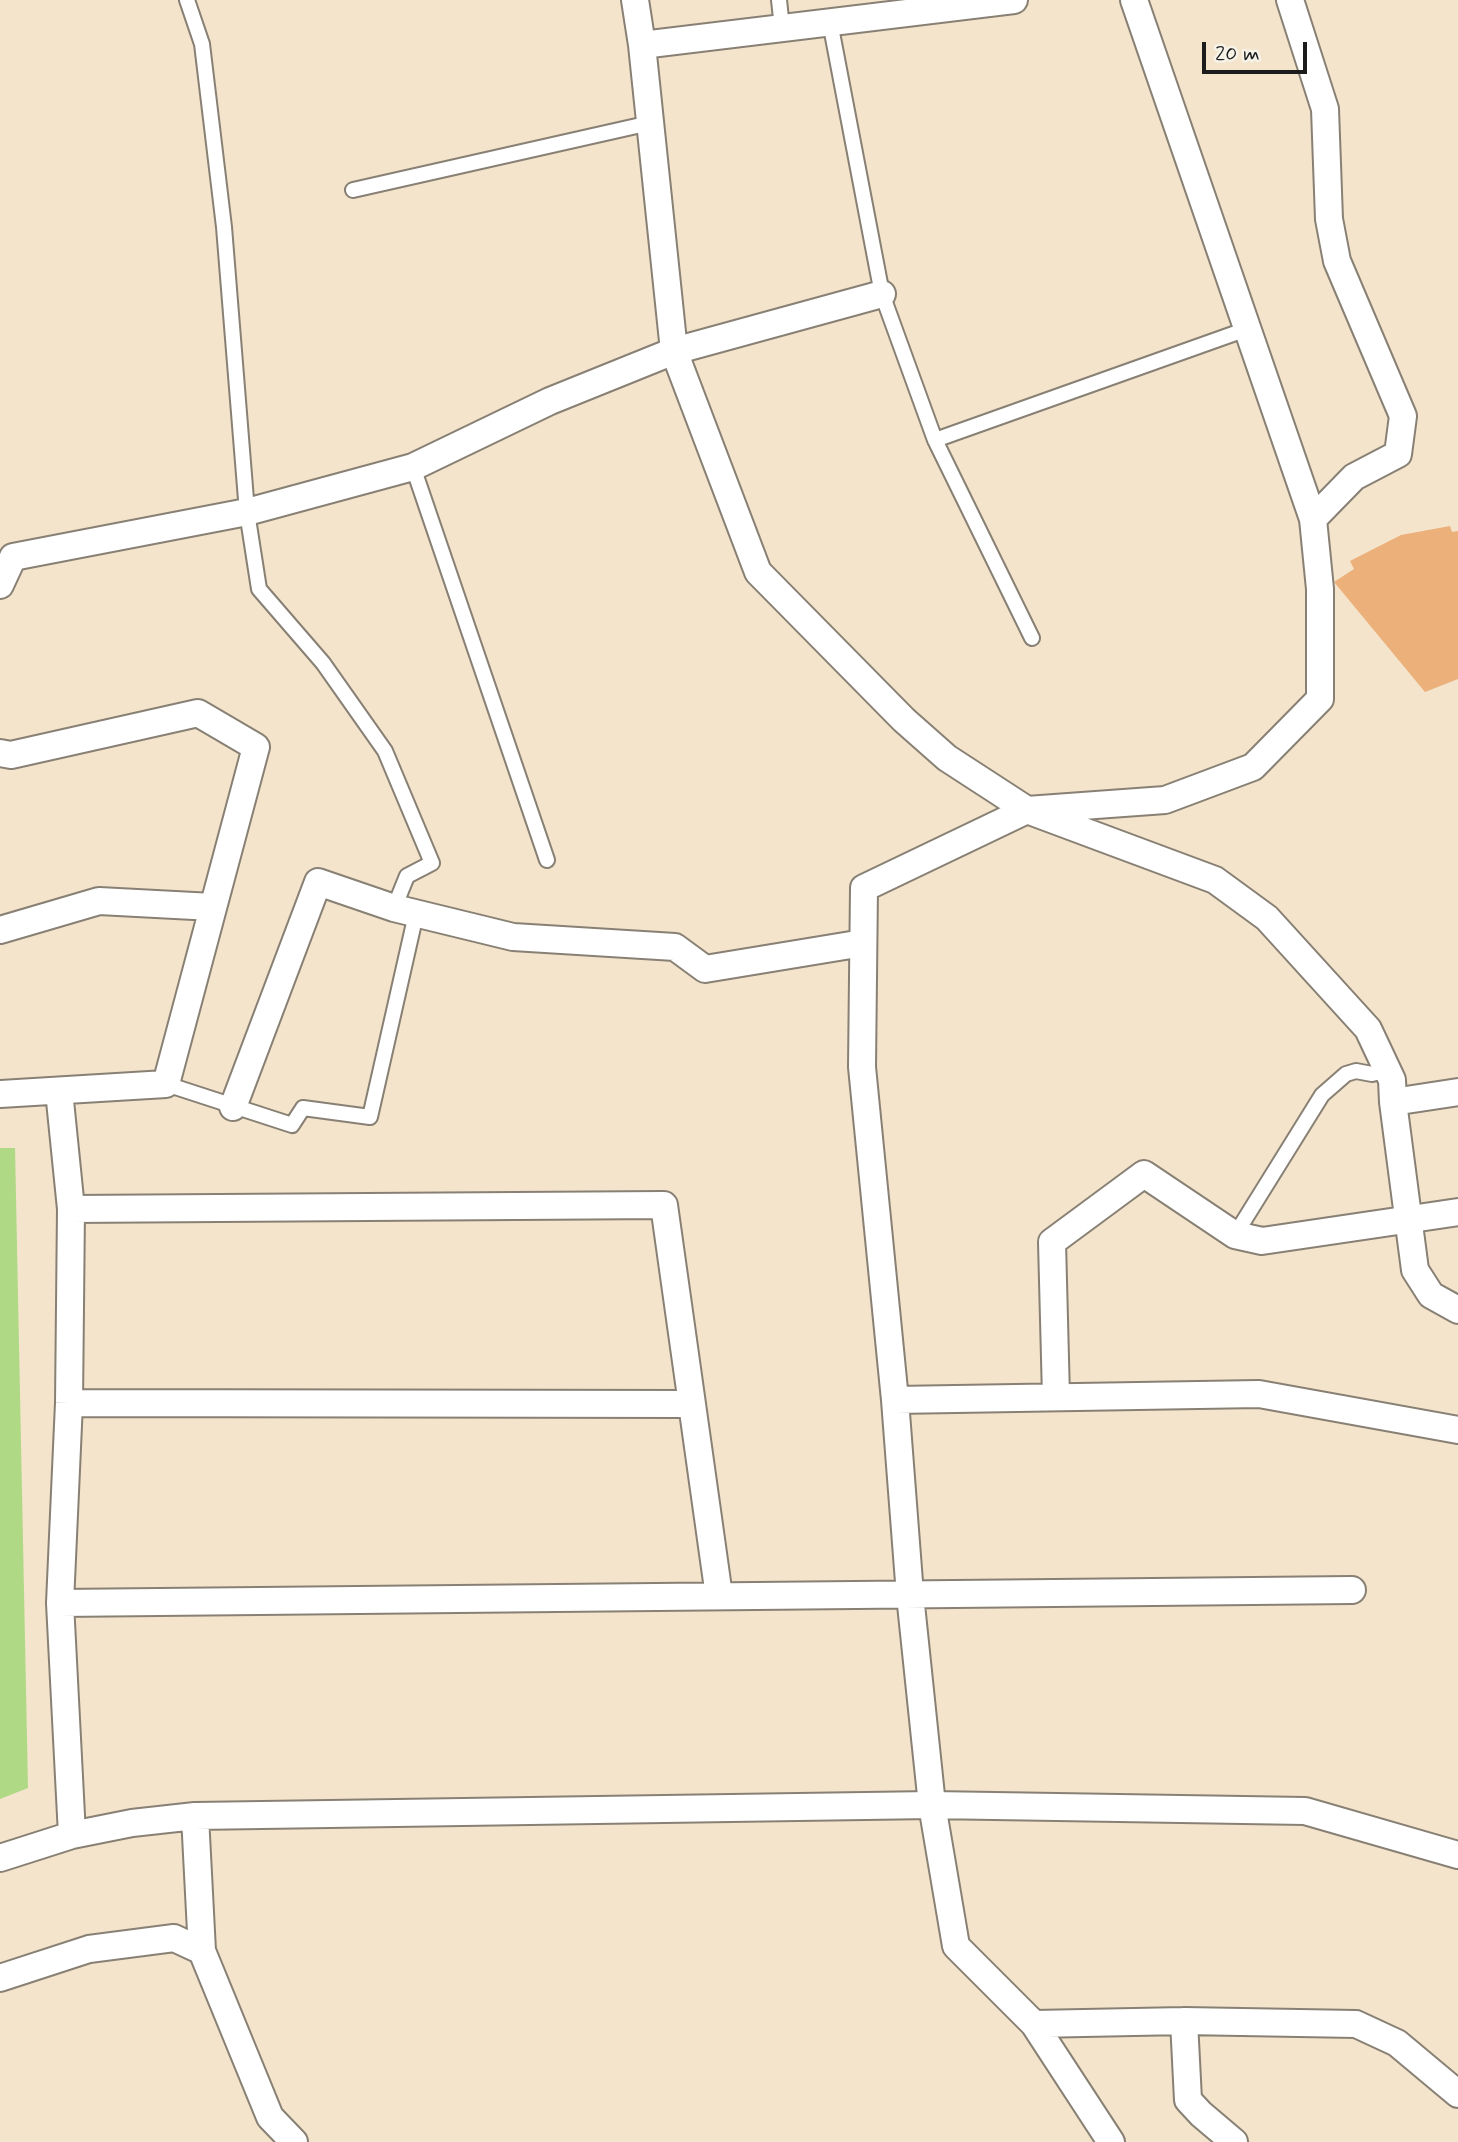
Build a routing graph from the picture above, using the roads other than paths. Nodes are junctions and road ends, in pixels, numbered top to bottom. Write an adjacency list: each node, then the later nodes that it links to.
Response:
1 (187, 0): 17 (lane)
2 (635, 0): 9 (street)
3 (779, 0): 8 (lane)
4 (1014, 0): 7 (street)
5 (1134, 0): 13 (street)
6 (1290, 0): 18 (street)
7 (830, 22): 8 (street); 12 (lane)
8 (782, 28): 9 (street)
9 (642, 45): 10 (street)
10 (650, 123): 11 (lane); 14 (street)
11 (353, 190)
12 (882, 294): 14 (street); 15 (lane)
13 (1247, 329): 15 (lane); 18 (street)
14 (674, 351): 16 (street); 22 (street)
15 (935, 440): 20 (lane)
16 (413, 467): 17 (street); 23 (lane)
17 (247, 512): 19 (street); 25 (lane)
18 (1313, 519): 22 (street)
19 (0, 585)
20 (1032, 638)
21 (0, 753): 24 (street)
22 (1027, 810): 27 (street); 28 (street)
23 (547, 860)
24 (213, 907): 26 (street); 29 (street)
25 (405, 911): 27 (street); 34 (street); 34 (lane)
26 (0, 930)
27 (863, 943): 41 (street)
28 (1387, 1070): 33 (street); 38 (lane)
29 (166, 1084): 30 (street); 34 (lane)
30 (59, 1091): 32 (street); 35 (street)
31 (1458, 1092): 33 (street)
32 (0, 1094)
33 (1393, 1102): 37 (street)
34 (233, 1107)
35 (71, 1209): 42 (street); 43 (street)
36 (1458, 1212): 37 (street)
37 (1408, 1220): 38 (street); 39 (street)
38 (1235, 1235): 40 (street)
39 (1458, 1310)
40 (1056, 1397): 41 (street); 44 (street)
41 (895, 1400): 46 (street)
42 (69, 1403): 43 (street); 48 (street)
43 (692, 1404): 47 (street)
44 (1458, 1430)
45 (1352, 1590): 46 (street)
46 (910, 1595): 47 (street); 49 (street)
47 (719, 1596): 48 (street)
48 (60, 1603): 51 (street)
49 (932, 1805): 50 (street); 52 (street); 57 (street)
50 (195, 1816): 51 (street); 54 (street)
51 (72, 1835): 53 (street)
52 (1458, 1855)
53 (0, 1858)
54 (202, 1951): 55 (street); 59 (street)
55 (0, 1978)
56 (1184, 2021): 57 (street); 58 (street); 61 (street)
57 (1034, 2024): 60 (street)
58 (1458, 2094)
59 (294, 2142)
60 (1111, 2142)
61 (1234, 2142)

